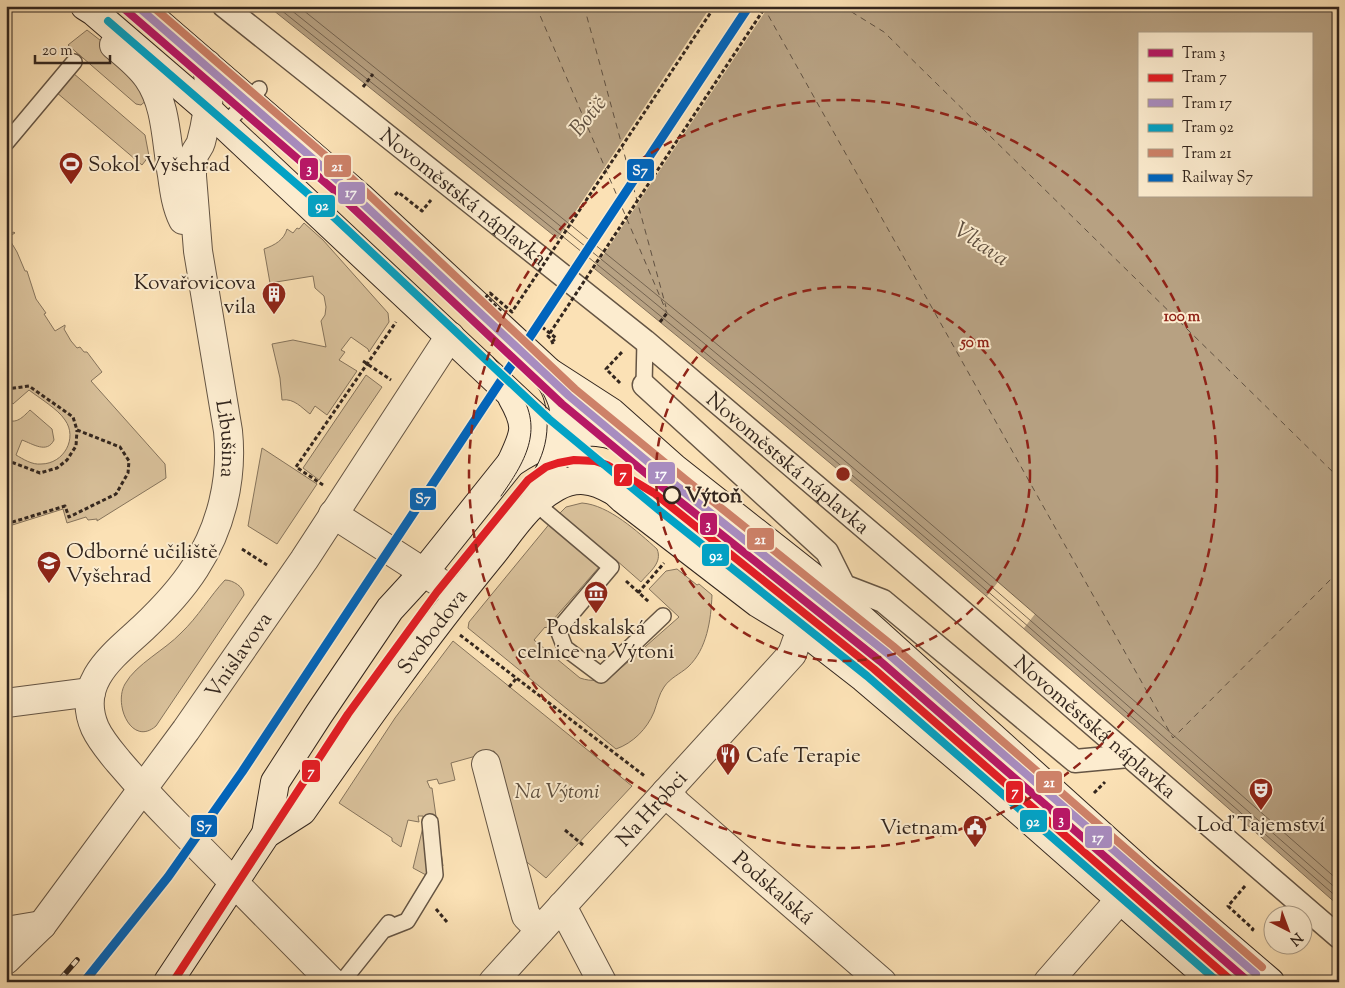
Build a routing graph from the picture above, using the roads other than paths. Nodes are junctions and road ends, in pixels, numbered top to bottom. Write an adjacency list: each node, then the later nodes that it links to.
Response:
1 (75, 6): 10 (main road)
2 (85, 6): 8 (main road)
3 (138, 6): 6 (main road)
4 (224, 6): 12 (street, Novoměstská náplavka)
5 (74, 62): 9 (lane)
6 (207, 64): 7 (main road); 8 (main road, Libušina)
7 (254, 94): 8 (lane); 13 (main road)
8 (216, 131): 10 (main road, Libušina); 11 (main road)
9 (6, 143)
10 (198, 250): 26 (main road, Libušina)
11 (450, 336): 15 (main road); 21 (main road, Vnislavova)
12 (645, 341): 14 (lane); 28 (street, Novoměstská náplavka)
13 (549, 372): 16 (main road); 18 (main road)
14 (633, 385): 28 (street)
15 (508, 390): 16 (main road); 17 (main road, Svobodova)
16 (561, 439): 17 (main road, Svobodova); 18 (main road, Svobodova); 19 (main road); 20 (main road)
17 (511, 463): 22 (main road, Svobodova)
18 (674, 468): 34 (main road)
19 (624, 499): 20 (main road, Svobodova); 25 (main road)
20 (534, 502): 23 (main road, Svobodova); 24 (lane)
21 (333, 514): 22 (main road); 30 (main road, Vnislavova)
22 (424, 572): 23 (main road); 33 (main road, Svobodova)
23 (459, 595): 33 (main road, Svobodova)
24 (663, 616)
25 (801, 629): 31 (main road, Na Hrobci); 36 (main road)
26 (91, 692): 27 (main road); 30 (main road)
27 (6, 702)
28 (1129, 756): 43 (street, Novoměstská náplavka)
29 (486, 764): 41 (main road)
30 (143, 790): 35 (main road); 39 (main road, Vnislavova)
31 (666, 792): 37 (main road, Na Hrobci); 50 (main road, Podskalská)
32 (430, 822): 40 (lane)
33 (266, 834): 35 (main road, Svobodova)
34 (1143, 873): 36 (main road); 53 (main road)
35 (234, 883): 45 (main road, Svobodova); 46 (main road)
36 (1120, 900): 51 (main road); 52 (main road)
37 (562, 906): 41 (main road, Na Hrobci); 49 (main road)
38 (395, 916): 40 (lane)
39 (42, 925): 42 (main road); 44 (main road, Vnislavova)
40 (384, 930): 47 (lane)
41 (540, 930): 48 (main road, Na Hrobci)
42 (6, 931)
43 (1339, 937)
44 (6, 960)
45 (168, 982)
46 (332, 982)
47 (342, 982)
48 (492, 982)
49 (602, 982)
50 (882, 982)
51 (1048, 982)
52 (1214, 982)
53 (1270, 982)

